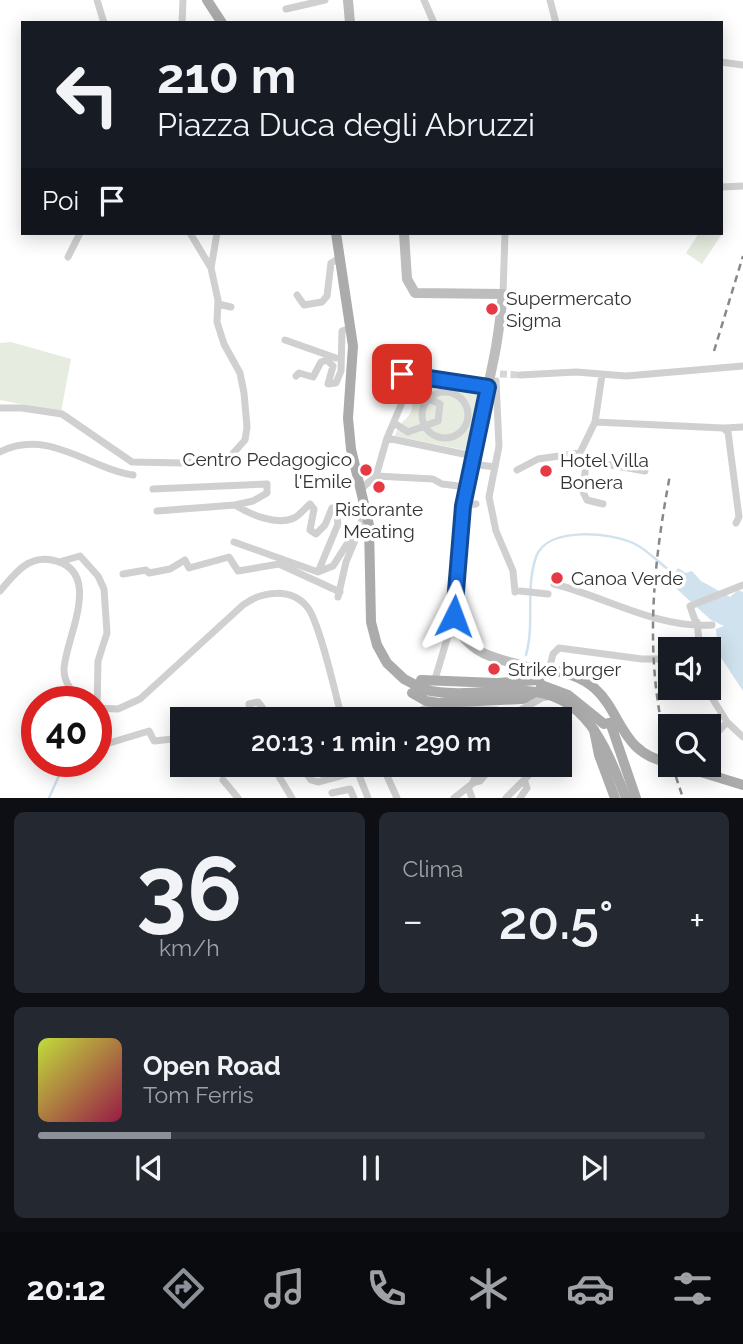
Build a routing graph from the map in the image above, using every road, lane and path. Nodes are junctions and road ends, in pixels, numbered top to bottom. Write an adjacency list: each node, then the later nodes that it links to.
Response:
1 (97, 0): 9 (street)
2 (183, 0): 10 (street)
3 (207, 0): 11 (main road)
4 (325, 0): 8 (street)
5 (348, 0): 12 (street)
6 (424, 0): 13 (street)
7 (550, 0): 14 (street)
8 (286, 9)
9 (103, 21)
10 (182, 21)
11 (221, 21)
12 (350, 21)
13 (433, 21)
14 (555, 21)
15 (723, 62): 16 (street)
16 (743, 65)
17 (743, 186): 18 (street)
18 (723, 187)
19 (79, 235): 25 (street)
20 (191, 235): 27 (street)
21 (217, 235): 27 (street)
22 (337, 235): 26 (main road)
23 (404, 235): 28 (street)
24 (505, 235): 28 (street)
25 (68, 257)
26 (341, 258): 29 (street); 32 (main road)
27 (211, 268): 30 (street)
28 (503, 294): 39 (street)
29 (297, 295)
30 (218, 304): 31 (street); 44 (street)
31 (231, 307)
32 (351, 328): 38 (street); 65 (main road)
33 (285, 340): 34 (street)
34 (335, 358)
35 (743, 366): 37 (street)
36 (520, 375): 37 (street)
37 (602, 375): 47 (street)
38 (296, 376)
39 (494, 379): 40 (street); 46 (street); 59 (street)
40 (454, 381): 41 (street); 42 (street)
41 (401, 385): 43 (street); 48 (street)
42 (452, 393): 43 (street); 45 (street)
43 (429, 399): 49 (street); 49 (street)
44 (0, 408)
45 (468, 420): 46 (street); 53 (street)
46 (481, 422): 57 (street)
47 (596, 422): 51 (street); 56 (street)
48 (394, 423): 49 (street); 52 (street)
49 (424, 425): 53 (street)
50 (743, 427): 51 (street)
51 (723, 428): 73 (street)
52 (387, 438): 54 (street); 63 (street)
53 (449, 438): 54 (street)
54 (447, 451): 57 (street)
55 (0, 452): 62 (street)
56 (580, 453): 58 (street); 60 (street)
57 (473, 460): 59 (street); 70 (street)
58 (586, 463): 61 (street); 68 (street)
59 (495, 467): 83 (street)
60 (517, 470)
61 (645, 471)
62 (133, 475)
63 (376, 476): 64 (street); 65 (street)
64 (459, 486)
65 (362, 488): 72 (main road)
66 (152, 489): 69 (street)
67 (476, 504): 70 (street)
68 (603, 504)
69 (235, 505): 71 (street); 77 (street)
70 (463, 506): 84 (street)
71 (157, 512)
72 (368, 513): 74 (street); 89 (main road)
73 (736, 523)
74 (355, 532): 77 (street); 78 (street)
75 (234, 542): 77 (street)
76 (59, 562): 79 (street); 93 (street); 94 (street)
77 (317, 572)
78 (122, 574)
79 (3, 583): 82 (street)
80 (555, 584): 86 (street)
81 (743, 584): 86 (street)
82 (0, 591)
83 (548, 594)
84 (454, 616): 90 (street); 91 (street)
85 (712, 625): 86 (street)
86 (697, 626): 87 (street)
87 (698, 637)
88 (658, 659): 90 (street)
89 (393, 670): 92 (main road); 96 (main road, bridge)
90 (537, 675): 92 (main road, bridge); 95 (main road); 105 (main road)
91 (435, 679)
92 (423, 685): 135 (main road, bridge)
93 (69, 686)
94 (97, 686)
95 (560, 691): 96 (main road); 103 (main road)
96 (544, 697): 101 (street, bridge)
97 (713, 700): 104 (street)
98 (249, 707): 99 (street)
99 (264, 707)
100 (339, 707): 102 (street)
101 (526, 707)
102 (112, 709)
103 (592, 713): 105 (main road); 134 (main road)
104 (727, 722): 106 (street); 107 (street)
105 (614, 723): 110 (main road); 136 (main road)
106 (721, 729)
107 (743, 737)
108 (170, 739): 109 (street)
109 (112, 742)
110 (658, 761)
111 (721, 776): 122 (main road)
112 (279, 777): 126 (street)
113 (309, 777): 114 (street)
114 (332, 777)
115 (360, 777): 128 (street)
116 (387, 777): 129 (street)
117 (474, 777): 123 (street)
118 (483, 777): 123 (street)
119 (526, 777): 121 (street)
120 (223, 779): 125 (street)
121 (524, 780): 132 (street); 133 (street)
122 (742, 782)
123 (470, 785): 130 (street); 131 (street)
124 (332, 793): 127 (street)
125 (238, 798)
126 (292, 798)
127 (354, 798)
128 (368, 798)
129 (397, 798)
130 (454, 798)
131 (472, 798)
132 (506, 798)
133 (520, 798)
134 (615, 798)
135 (626, 798)
136 (636, 798)

